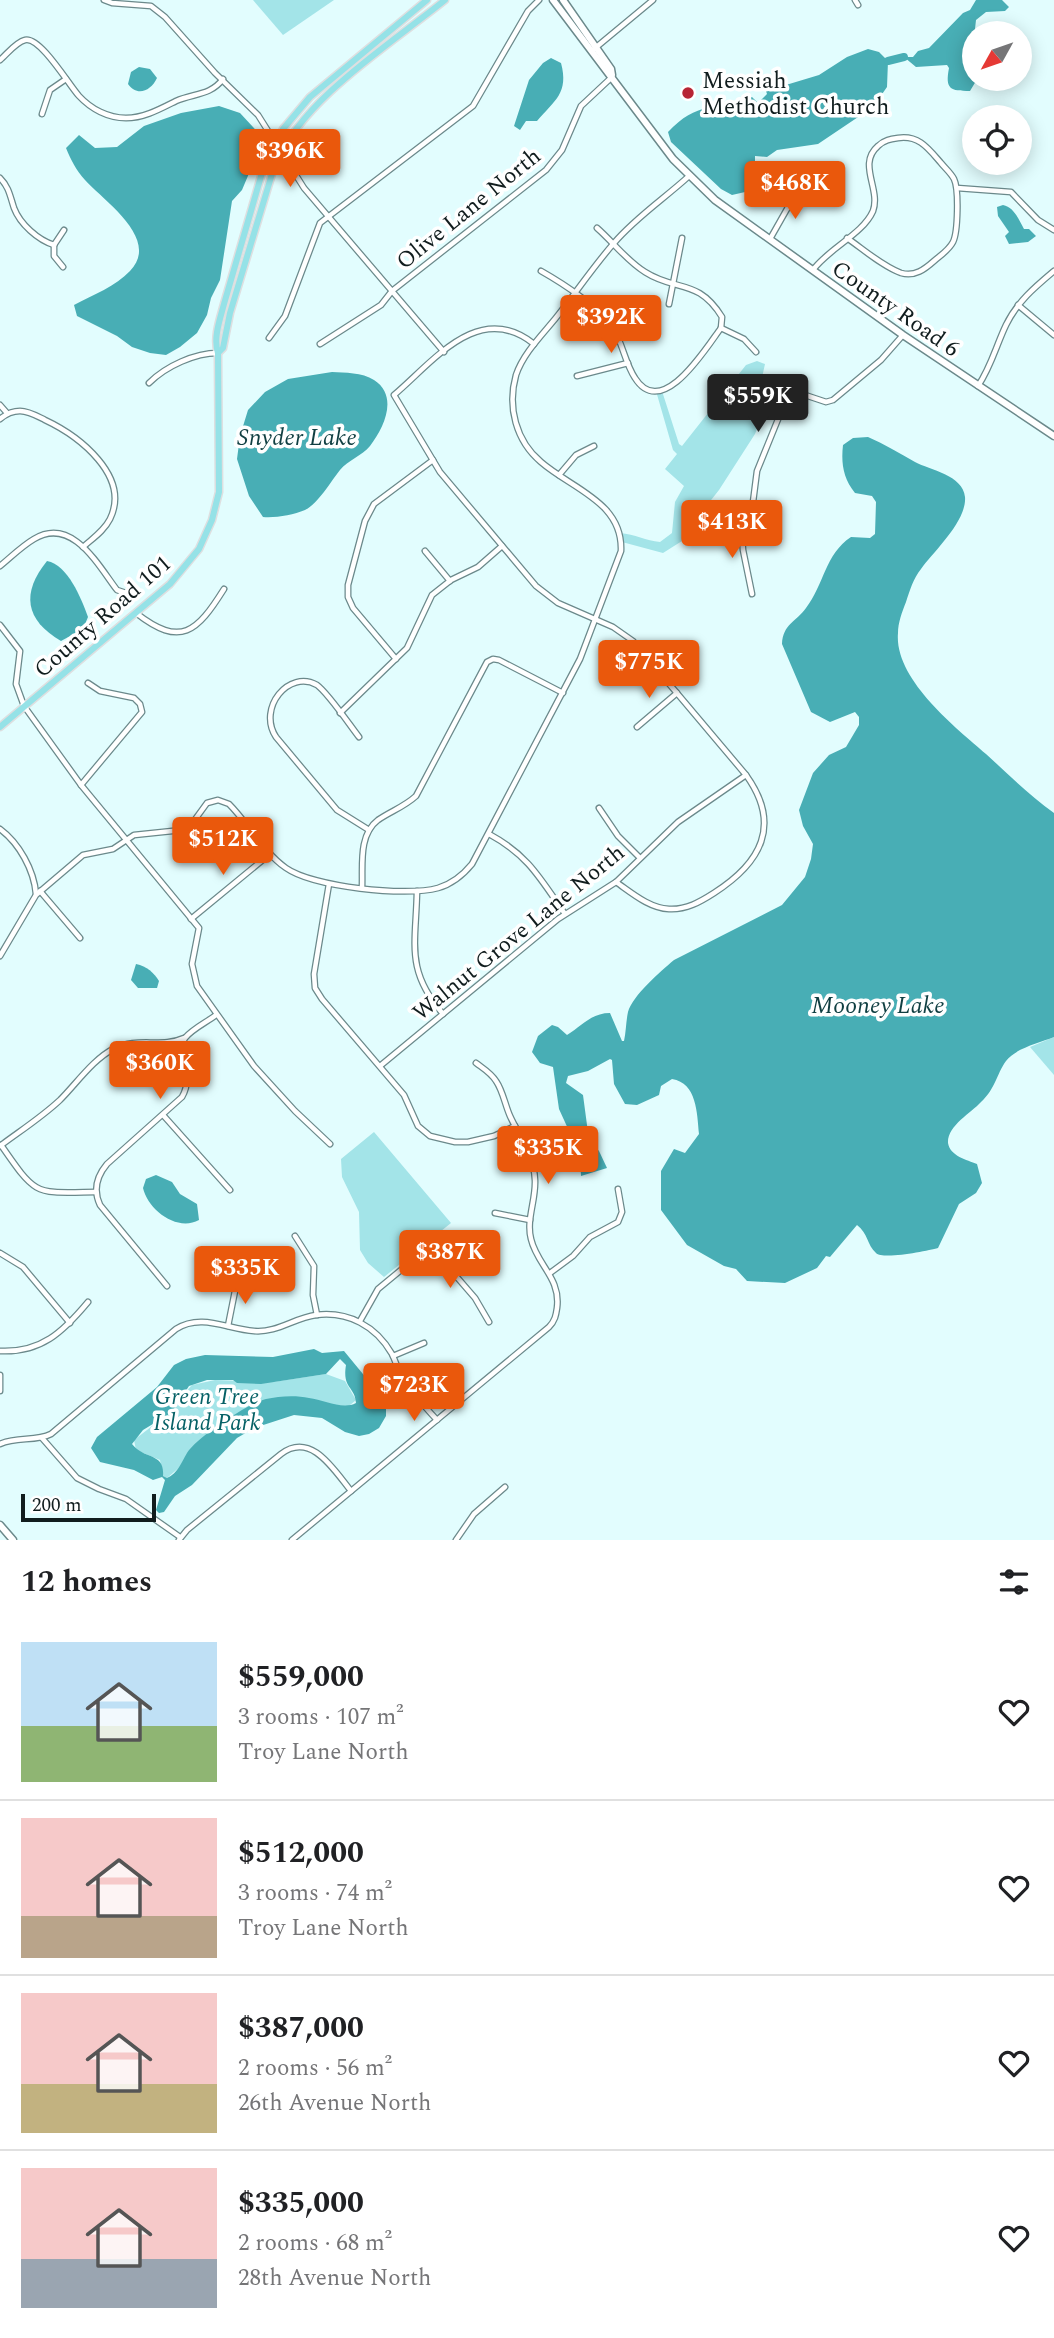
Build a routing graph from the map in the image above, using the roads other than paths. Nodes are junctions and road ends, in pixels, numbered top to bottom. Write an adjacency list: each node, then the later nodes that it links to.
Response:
1 (104, 0): 16 (street)
2 (427, 0): 18 (main road, County Road 101)
3 (444, 0): 19 (main road, County Road 101)
4 (539, 0): 24 (street)
5 (553, 0): 12 (main road, County Road 6)
6 (563, 0): 12 (main road, County Road 6)
7 (653, 0): 12 (street)
8 (855, 0): 9 (street)
9 (858, 5)
10 (28, 32): 11 (street)
11 (27, 39): 13 (street); 15 (street)
12 (593, 49): 14 (main road, County Road 6)
13 (0, 60)
14 (613, 76): 20 (main road, County Road 6); 38 (street, Olive Lane North)
15 (66, 79): 16 (street); 17 (street)
16 (223, 79): 18 (street)
17 (42, 114)
18 (276, 142): 19 (street); 50 (main road, County Road 101)
19 (281, 150): 24 (street); 50 (main road, County Road 101)
20 (689, 176): 30 (main road, County Road 6); 31 (street)
21 (0, 178): 32 (street)
22 (957, 188): 27 (street); 29 (street); 29 (street)
23 (802, 190): 30 (street)
24 (329, 215): 38 (street); 45 (street)
25 (597, 228): 31 (street)
26 (64, 230): 32 (street)
27 (1054, 230)
28 (682, 238): 37 (street)
29 (847, 238): 34 (street)
30 (770, 240): 34 (main road, County Road 6)
31 (614, 243): 37 (street); 39 (street)
32 (54, 245): 33 (street)
33 (62, 267)
34 (813, 270): 43 (main road, County Road 6)
35 (541, 271): 39 (street)
36 (1054, 271): 41 (street)
37 (674, 283): 40 (street); 42 (street)
38 (392, 291): 46 (street, Olive Lane North); 48 (street)
39 (575, 294): 47 (street); 51 (street)
40 (669, 304)
41 (1018, 305): 44 (street); 54 (street)
42 (722, 328): 49 (street); 51 (street)
43 (903, 335): 54 (main road, County Road 6); 62 (street)
44 (1054, 335)
45 (269, 338)
46 (320, 344)
47 (534, 344): 48 (street); 61 (street)
48 (444, 352): 60 (street)
49 (756, 352)
50 (218, 353): 53 (street); 72 (main road, County Road 101)
51 (628, 363): 52 (street)
52 (577, 376)
53 (149, 383)
54 (978, 386): 58 (main road, County Road 6)
55 (0, 405): 56 (street)
56 (7, 414): 57 (street); 65 (street)
57 (0, 419)
58 (1054, 436)
59 (593, 446): 61 (street)
60 (433, 460): 64 (street); 75 (street)
61 (559, 475): 73 (street)
62 (741, 522): 63 (street); 71 (street)
63 (734, 535)
64 (502, 546): 68 (street); 73 (street)
65 (83, 547): 67 (street); 70 (street)
66 (425, 551): 68 (street)
67 (0, 566)
68 (450, 581): 75 (street)
69 (224, 589): 72 (street)
70 (126, 593)
71 (752, 594)
72 (136, 613): 79 (main road, County Road 101)
73 (596, 620): 77 (street); 78 (street)
74 (0, 625): 79 (street)
75 (396, 659): 80 (street)
76 (88, 683): 85 (street)
77 (563, 693): 88 (street); 89 (street)
78 (677, 693): 82 (street); 84 (street)
79 (24, 706): 81 (main road, County Road 101); 85 (street)
80 (340, 713): 83 (street); 88 (street)
81 (0, 727)
82 (636, 727)
83 (359, 737)
84 (746, 775): 92 (street, Walnut Grove Lane North); 93 (street)
85 (81, 785): 90 (street)
86 (598, 808): 92 (street)
87 (0, 829): 97 (street)
88 (369, 831): 95 (street)
89 (489, 834): 96 (street); 98 (street)
90 (126, 839): 91 (street); 97 (street); 99 (street)
91 (270, 854): 94 (street); 99 (street)
92 (640, 858): 93 (street, Walnut Grove Lane North)
93 (617, 882): 98 (street, Walnut Grove Lane North)
94 (329, 884): 95 (street); 106 (street)
95 (362, 888): 96 (street)
96 (418, 891): 102 (street)
97 (38, 893): 100 (street); 101 (street)
98 (565, 914): 102 (street, Walnut Grove Lane North)
99 (191, 919): 103 (street)
100 (80, 937)
101 (0, 956)
102 (443, 1013): 106 (street, Walnut Grove Lane North)
103 (216, 1015): 104 (street); 109 (street)
104 (187, 1035): 107 (street); 110 (street)
105 (476, 1063): 108 (street)
106 (380, 1066): 108 (street)
107 (163, 1115): 112 (street); 113 (street)
108 (515, 1126): 115 (street)
109 (330, 1144)
110 (0, 1146): 113 (street)
111 (618, 1189): 118 (street)
112 (230, 1190)
113 (96, 1192): 120 (street)
114 (495, 1213): 115 (street)
115 (530, 1220): 118 (street)
116 (295, 1237): 122 (street)
117 (0, 1253): 125 (street)
118 (550, 1273): 132 (street)
119 (237, 1281): 126 (street)
120 (167, 1286)
121 (88, 1302): 125 (street)
122 (317, 1315): 123 (street); 126 (street)
123 (360, 1321): 124 (street); 129 (street)
124 (489, 1322)
125 (70, 1323): 128 (street)
126 (228, 1326): 133 (street)
127 (424, 1343): 129 (street)
128 (0, 1352)
129 (393, 1356): 132 (street)
130 (0, 1375): 131 (street)
131 (1, 1391)
132 (437, 1420): 136 (street)
133 (41, 1438): 134 (street); 138 (street)
134 (0, 1444)
135 (505, 1487): 141 (street)
136 (351, 1491): 138 (street); 140 (street)
137 (0, 1525): 139 (main road)
138 (180, 1539)
139 (13, 1540)
140 (292, 1540)
141 (456, 1540)

